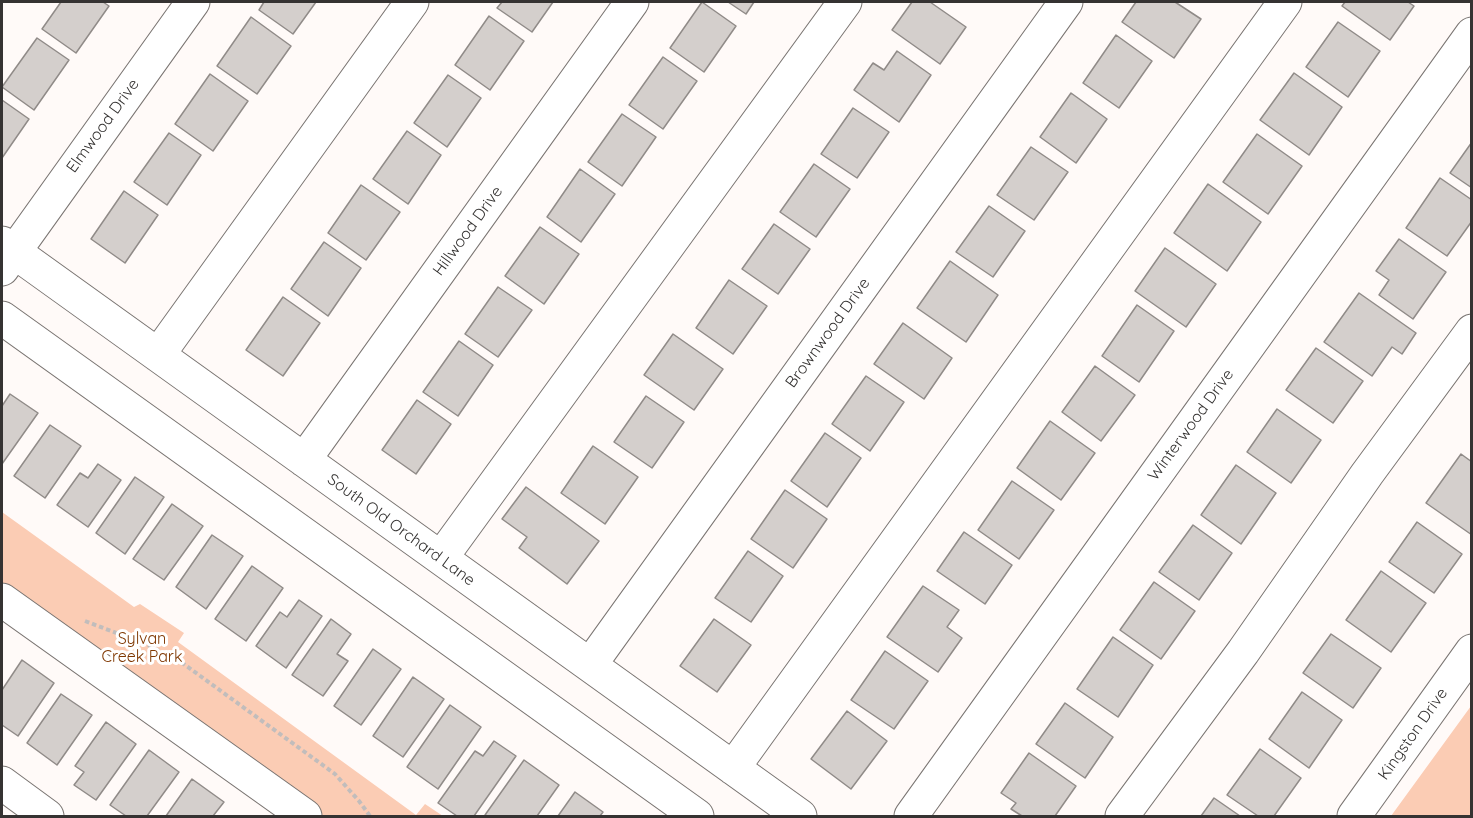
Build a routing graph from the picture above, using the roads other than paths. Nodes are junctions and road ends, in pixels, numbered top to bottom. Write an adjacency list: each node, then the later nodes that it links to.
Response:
1 (192, 2): 8 (street, Elmwood Drive)
2 (412, 2): 11 (street)
3 (632, 2): 12 (street, Hillwood Drive)
4 (844, 2): 13 (street)
5 (1066, 2): 16 (street, Brownwood Drive)
6 (1285, 2): 17 (street)
7 (1472, 34): 23 (street, Winterwood Drive)
8 (6, 255): 11 (street, South Old Orchard Lane)
9 (2, 318): 21 (street)
10 (1472, 331): 24 (street)
11 (158, 355): 12 (street, South Old Orchard Lane)
12 (304, 460): 13 (street, South Old Orchard Lane)
13 (441, 558): 16 (street, South Old Orchard Lane)
14 (2, 600): 20 (street)
15 (1472, 651): 25 (street, Kingston Drive)
16 (590, 665): 17 (street, South Old Orchard Lane)
17 (733, 768): 22 (street, South Old Orchard Lane)
18 (2, 783): 19 (street)
19 (47, 816)
20 (305, 816)
21 (697, 816)
22 (800, 816)
23 (911, 816)
24 (1122, 816)
25 (1354, 816)

